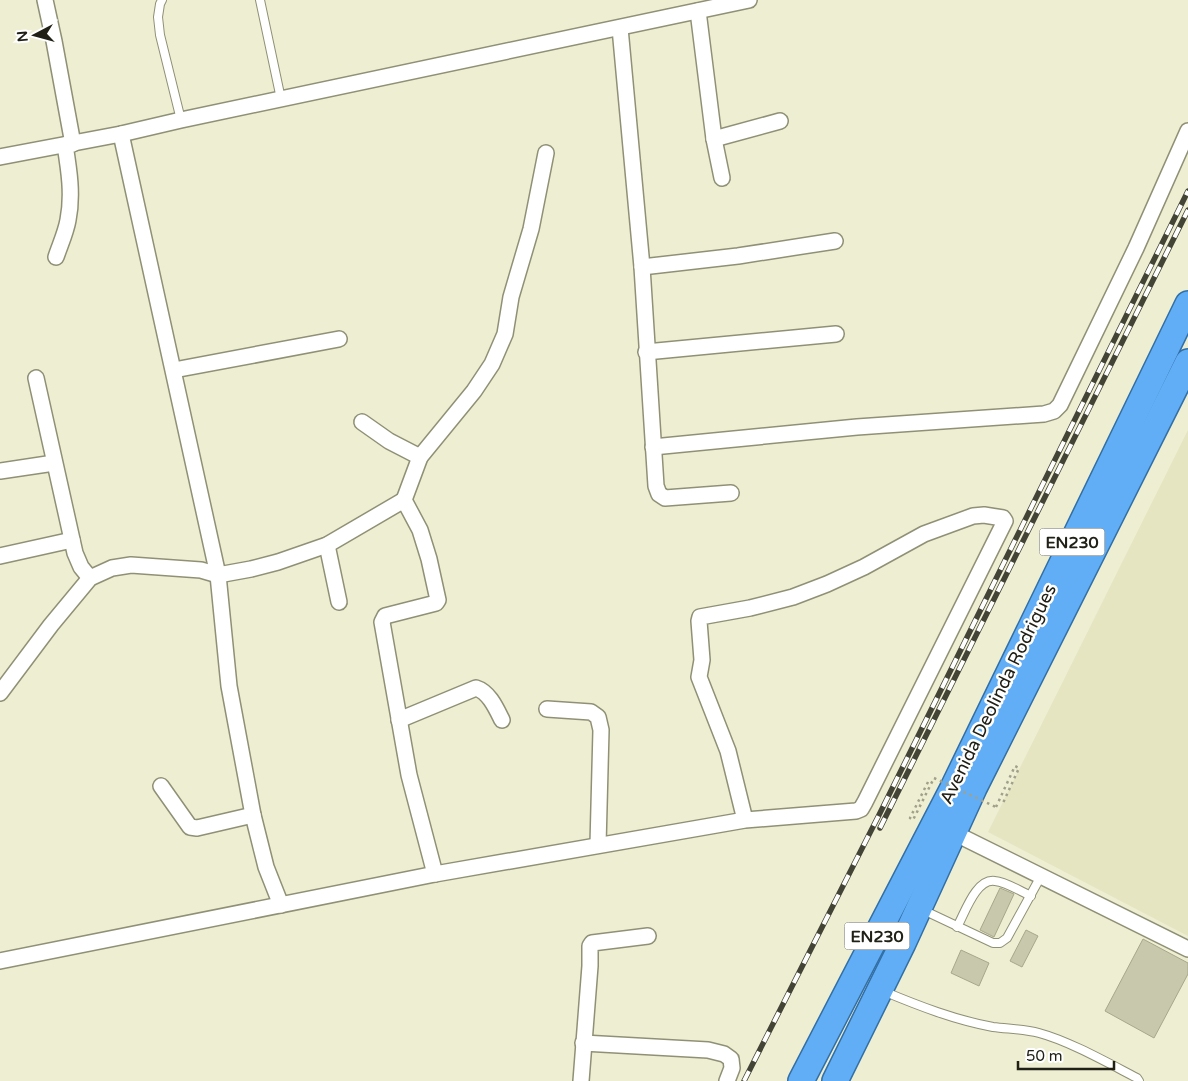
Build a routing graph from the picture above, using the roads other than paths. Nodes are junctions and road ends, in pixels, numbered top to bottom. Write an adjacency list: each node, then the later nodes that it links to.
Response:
1 (45, 0): 13 (street)
2 (162, 0): 8 (lane)
3 (260, 0): 7 (lane)
4 (749, 0): 5 (street)
5 (698, 11): 6 (street); 12 (street)
6 (620, 28): 7 (street); 19 (street)
7 (281, 99): 8 (street)
8 (181, 120): 11 (street)
9 (780, 121): 12 (street)
10 (1188, 131): 28 (street)
11 (121, 134): 13 (street); 25 (street)
12 (714, 139): 16 (street)
13 (69, 144): 15 (street); 18 (street)
14 (546, 153): 29 (street)
15 (0, 157)
16 (722, 178)
17 (836, 241): 19 (street)
18 (56, 257)
19 (642, 267): 23 (street)
20 (1188, 304): 62 (highway, Avenida Deolinda Rodrigues / EN230)
21 (836, 334): 23 (street)
22 (339, 339): 25 (street)
23 (646, 352): 28 (street)
24 (1188, 362): 47 (highway, Avenida Deolinda Rodrigues / EN230)
25 (174, 370): 37 (street)
26 (36, 378): 30 (street)
27 (362, 422): 29 (street)
28 (653, 447): 32 (street)
29 (420, 456): 33 (street)
30 (54, 463): 31 (street); 34 (street)
31 (0, 471)
32 (731, 493)
33 (404, 500): 35 (street); 42 (street)
34 (72, 540): 36 (street); 38 (street)
35 (327, 545): 37 (street); 39 (street)
36 (0, 556)
37 (218, 575): 38 (street); 45 (street)
38 (90, 578): 40 (street)
39 (339, 602)
40 (0, 694)
41 (547, 709): 48 (street)
42 (399, 720): 43 (street); 49 (street)
43 (502, 720)
44 (162, 786): 45 (street)
45 (253, 815): 52 (street)
46 (745, 820): 46 (street); 48 (street)
47 (952, 832): 50 (street); 53 (highway, Avenida Deolinda Rodrigues / EN230)
48 (598, 845): 49 (street)
49 (435, 874): 52 (street)
50 (1041, 876): 51 (lane); 56 (street)
51 (1031, 896): 54 (lane); 54 (lane)
52 (281, 905): 57 (street)
53 (918, 909): 54 (lane); 58 (highway, Avenida Deolinda Rodrigues / EN230)
54 (957, 926)
55 (648, 936): 59 (street)
56 (1188, 949)
57 (0, 961)
58 (879, 990): 63 (highway, Avenida Deolinda Rodrigues / EN230); 64 (lane)
59 (583, 1043): 60 (street); 61 (street)
60 (581, 1081)
61 (727, 1081)
62 (802, 1081)
63 (835, 1081)
64 (1139, 1081)

